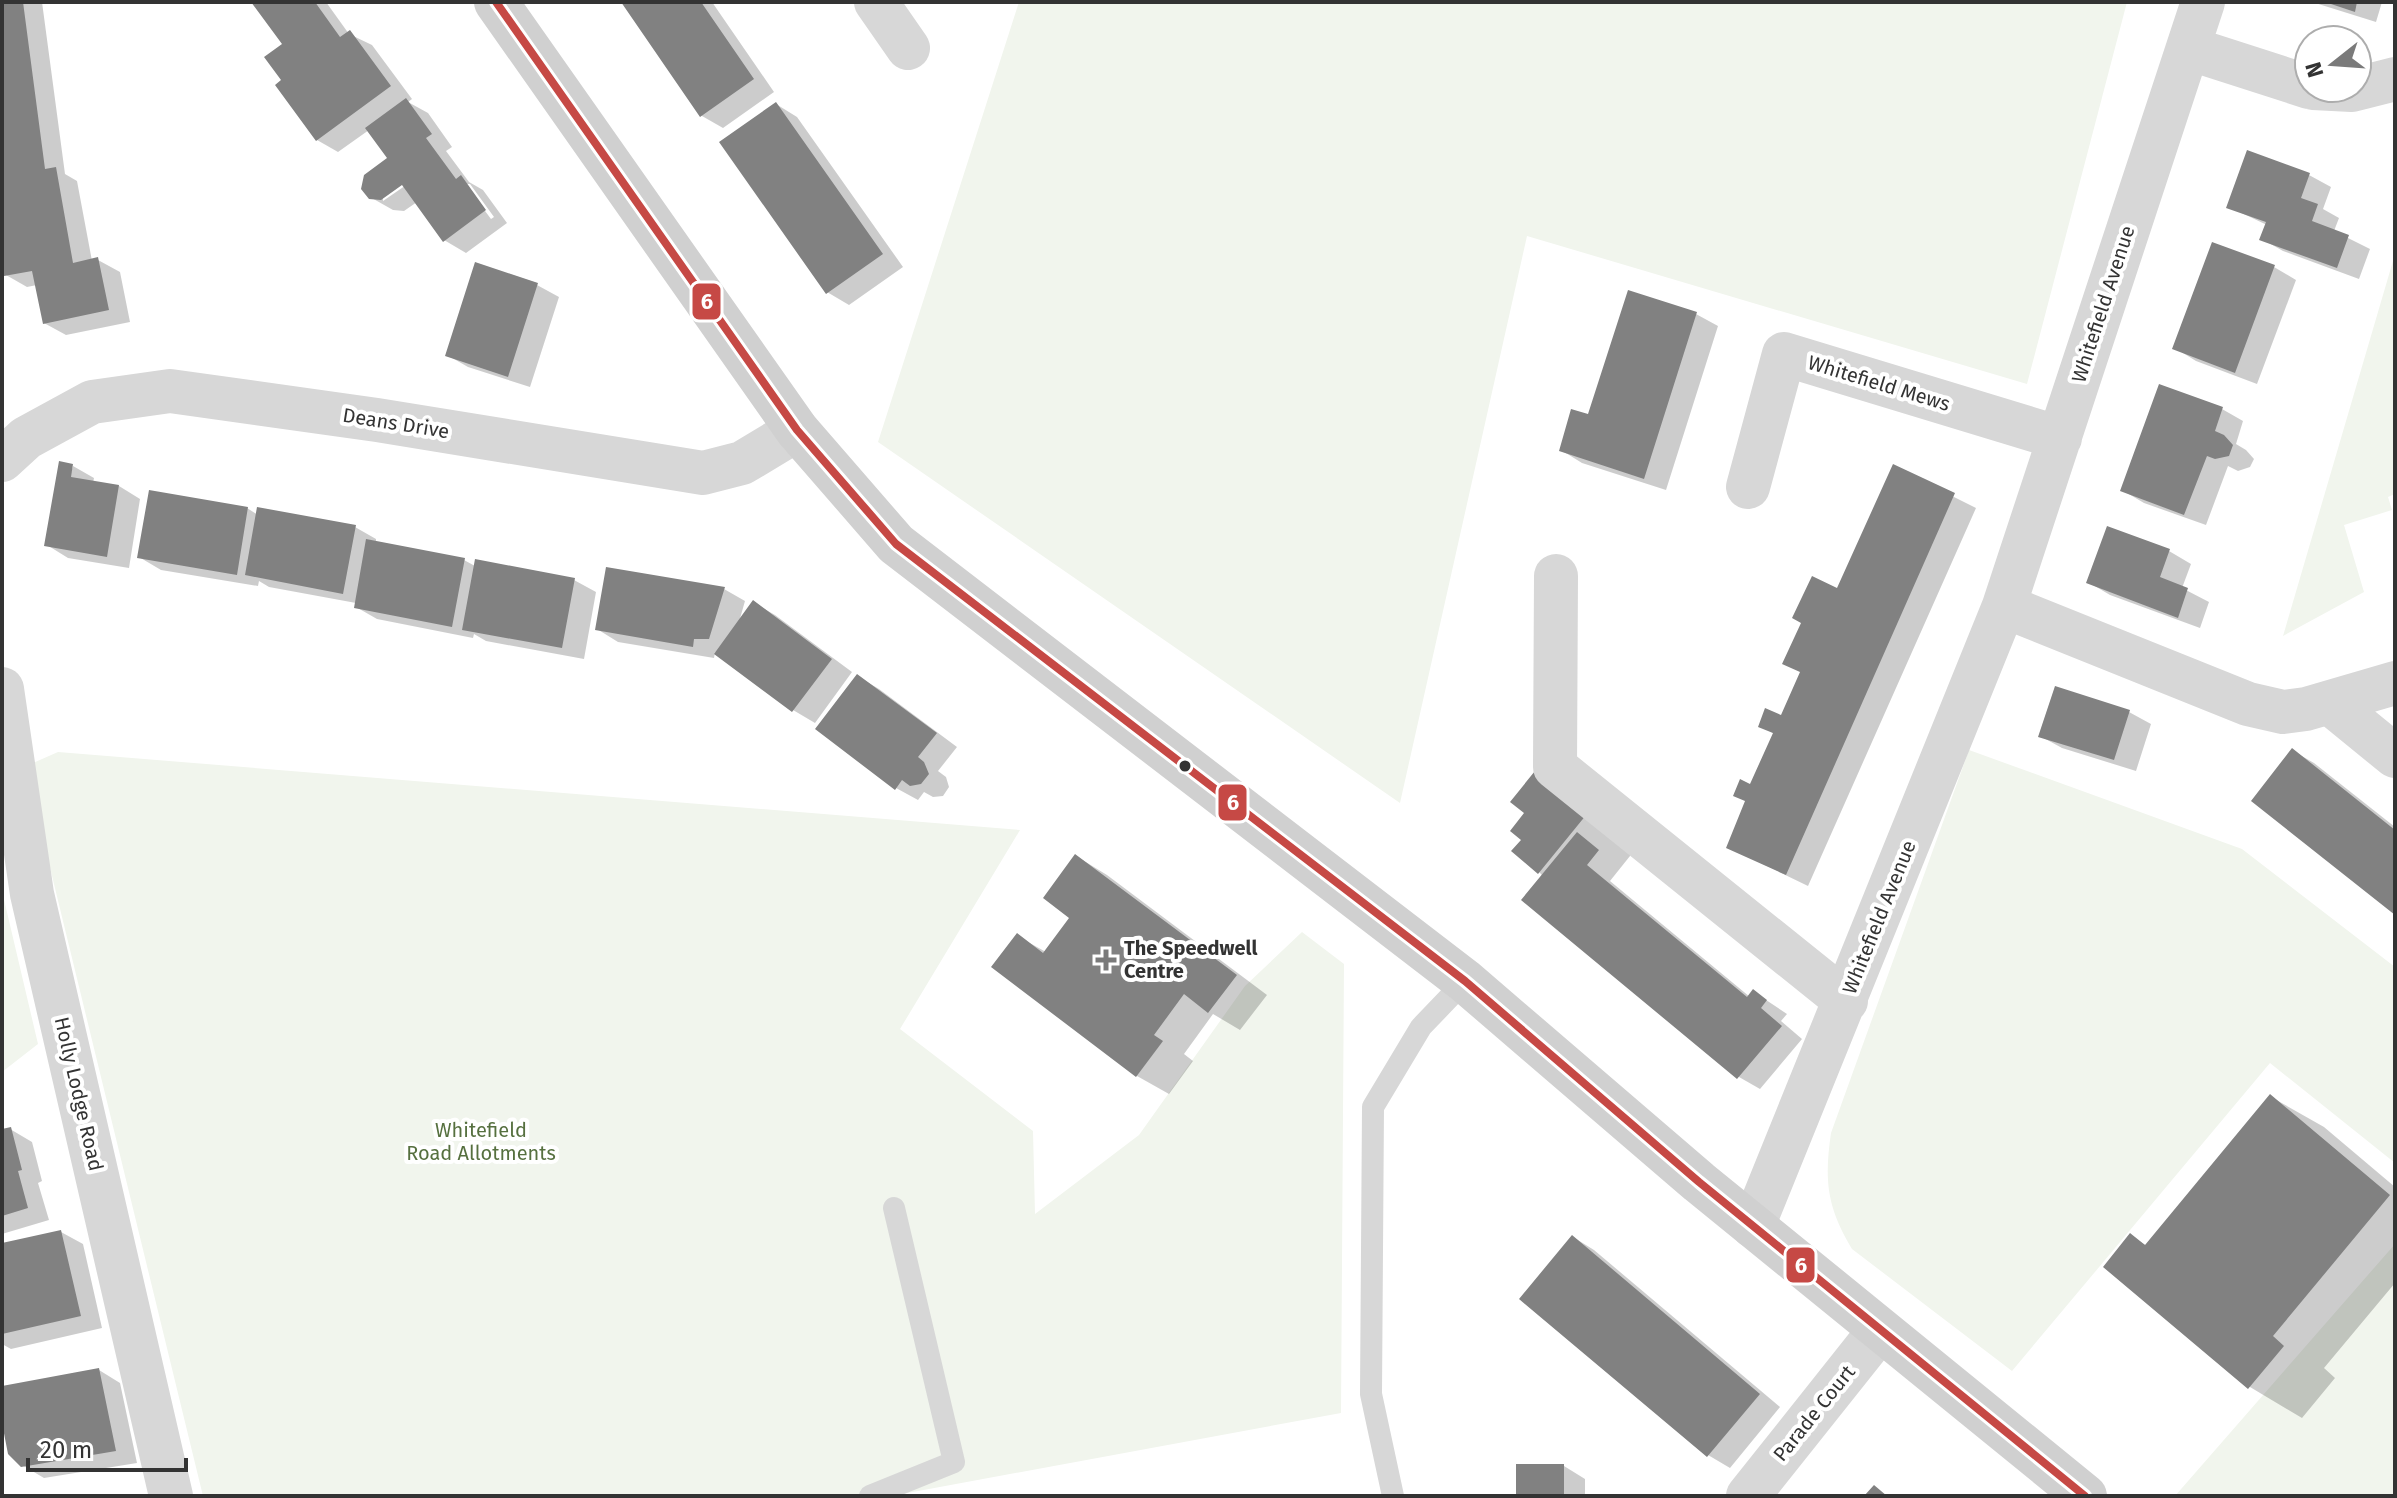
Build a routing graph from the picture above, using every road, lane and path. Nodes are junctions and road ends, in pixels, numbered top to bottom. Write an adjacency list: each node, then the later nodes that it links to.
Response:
1 (496, 2): 9 (main road)
2 (876, 2): 4 (street)
3 (2203, 2): 5 (street, Whitefield Avenue)
4 (908, 48)
5 (2188, 48): 7 (street); 10 (street, Whitefield Avenue)
6 (2395, 79): 8 (street)
7 (2293, 81)
8 (2373, 85)
9 (797, 430): 11 (street, Deans Drive); 19 (main road)
10 (2060, 438): 12 (street, Whitefield Mews); 14 (street, Whitefield Avenue)
11 (2, 460)
12 (1748, 487)
13 (1556, 576): 20 (street)
14 (2004, 606): 17 (street); 20 (street, Whitefield Avenue)
15 (2395, 683): 17 (street)
16 (2, 689): 24 (street, Holly Lodge Road)
17 (2330, 703): 18 (street)
18 (2395, 756)
19 (1465, 981): 22 (main road); 26 (lane)
20 (1846, 1001): 22 (street, Whitefield Avenue)
21 (894, 1208): 25 (lane)
22 (1753, 1226): 23 (main road)
23 (1880, 1330): 27 (street, Parade Court); 28 (main road)
24 (171, 1496)
25 (870, 1496)
26 (1393, 1496)
27 (1748, 1496)
28 (2085, 1496)

